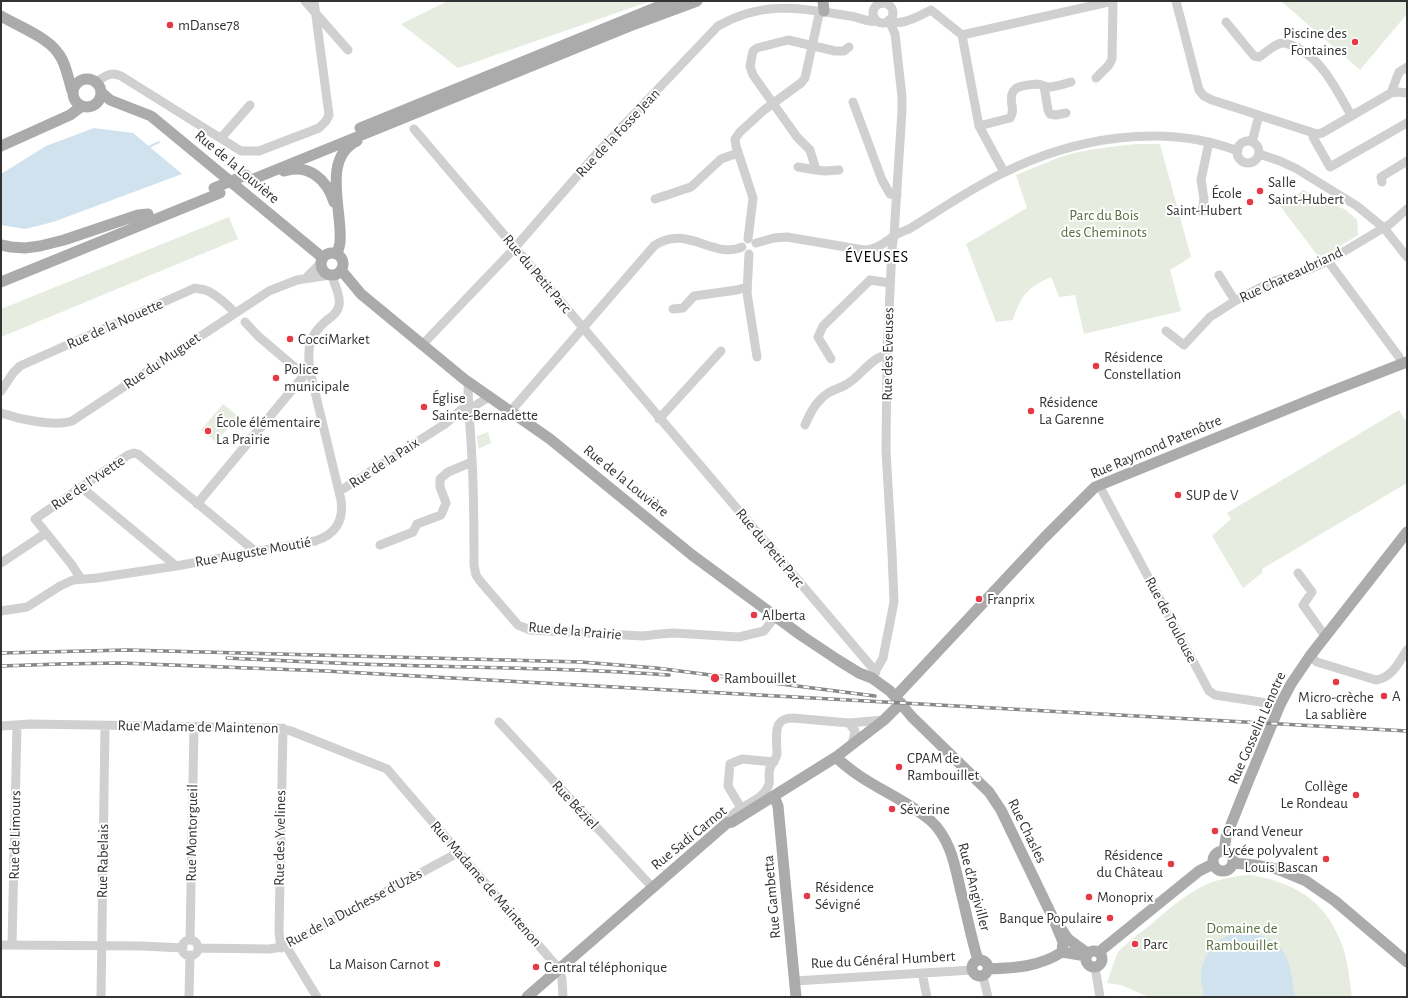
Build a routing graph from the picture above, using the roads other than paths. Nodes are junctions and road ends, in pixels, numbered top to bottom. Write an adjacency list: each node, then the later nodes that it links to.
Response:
1 (305, 1): 10 (street)
2 (314, 1): 10 (street)
3 (672, 1): 59 (main road)
4 (697, 1): 43 (main road)
5 (1113, 1): 17 (street); 23 (street)
6 (1176, 1): 38 (street)
7 (877, 4): 12 (street); 13 (street); 13 (street, Rue des Eveuses)
8 (932, 5): 14 (street); 17 (street)
9 (822, 7): 12 (street, Rue de la Fosse Jean); 18 (street); 73 (street, Rue de la Fosse Jean)
10 (317, 15): 20 (street); 46 (street)
11 (1, 16): 21 (main road)
12 (852, 16): 13 (street, Rue de la Fosse Jean)
13 (887, 16): 14 (street); 16 (street, Rue des Eveuses)
14 (906, 21): 16 (street)
15 (1226, 22): 39 (street)
16 (895, 34): 62 (street, Rue des Eveuses)
17 (962, 34): 42 (street)
18 (812, 47): 19 (street); 32 (street); 32 (street)
19 (849, 47)
20 (348, 50)
21 (63, 61): 24 (main road); 30 (main road)
22 (1407, 67): 28 (street)
23 (1096, 78)
24 (84, 79): 27 (main road); 30 (main road)
25 (1071, 82): 26 (street)
26 (1044, 86): 37 (street); 42 (street)
27 (99, 87): 33 (main road); 36 (main road, Rue de la Louvière); 46 (street)
28 (1391, 93): 29 (street); 39 (street)
29 (1407, 93)
30 (73, 94): 35 (main road); 40 (main road)
31 (854, 102): 62 (street)
32 (773, 104): 51 (street); 55 (street)
33 (95, 105): 35 (main road); 36 (main road, Rue de la Louvière)
34 (250, 105): 46 (street)
35 (82, 106): 40 (main road)
36 (126, 107): 77 (main road, Rue de la Louvière)
37 (1066, 113)
38 (1259, 115): 45 (street); 48 (street)
39 (1351, 115): 45 (street)
40 (57, 120): 49 (main road)
41 (1407, 123): 45 (street)
42 (979, 126): 57 (street)
43 (380, 128): 58 (main road); 67 (main road)
44 (414, 128): 73 (street, Rue du Petit Parc)
45 (1313, 133)
46 (221, 138)
47 (1209, 142): 50 (street); 57 (street); 65 (street)
48 (1252, 142): 50 (street); 52 (street)
49 (1, 146)
50 (1238, 151): 52 (street)
51 (738, 153): 63 (street); 70 (street)
52 (1259, 154): 68 (street)
53 (1407, 161): 60 (street)
54 (798, 167): 55 (street)
55 (816, 170): 56 (street)
56 (839, 170)
57 (1004, 172): 69 (street)
58 (268, 173): 59 (main road); 67 (main road)
59 (248, 178): 61 (main road, bridge)
60 (1382, 182)
61 (217, 190): 66 (main road); 83 (main road)
62 (897, 195): 69 (street, Rue des Eveuses)
63 (655, 199)
64 (1407, 209): 68 (street, Rue Chateaubriand)
65 (1202, 212)
66 (148, 214): 71 (main road); 80 (main road)
67 (339, 218): 74 (main road)
68 (1384, 228): 76 (street); 78 (street, Rue Chateaubriand)
69 (894, 235): 70 (street); 84 (street, Rue des Eveuses)
70 (752, 241): 72 (street); 75 (street)
71 (1, 244)
72 (742, 247): 75 (street); 90 (street)
73 (515, 248): 90 (street, Rue du Petit Parc); 92 (street, Rue de la Fosse Jean)
74 (337, 254): 77 (main road); 79 (main road)
75 (749, 254): 85 (street)
76 (1407, 257)
77 (322, 260): 79 (main road); 82 (street, Rue du Muguet)
78 (1328, 261): 86 (street, Rue Chateaubriand); 97 (street)
79 (334, 273): 82 (street, Rue du Muguet); 92 (main road, Rue de la Louvière); 98 (street, Rue Auguste Moutié)
80 (1, 275)
81 (1219, 275): 86 (street)
82 (306, 278): 88 (street, Rue du Muguet)
83 (1, 282)
84 (890, 283): 94 (street, Rue des Eveuses); 96 (street)
85 (747, 287): 87 (street); 95 (street)
86 (1235, 301): 91 (street, Rue Chateaubriand)
87 (673, 309)
88 (234, 313): 100 (street, Rue de la Nouette); 105 (street, Rue du Muguet)
89 (245, 322): 98 (street)
90 (582, 328): 103 (street); 107 (street, Rue du Petit Parc)
91 (1166, 331)
92 (423, 344): 99 (main road, Rue de la Louvière)
93 (721, 351): 107 (street)
94 (887, 355): 109 (street); 128 (street, Rue des Eveuses)
95 (757, 357)
96 (831, 359)
97 (1405, 363): 111 (main road, Rue Raymond Patenôtre)
98 (308, 372): 113 (street, Rue Auguste Moutié); 114 (street)
99 (468, 383): 101 (main road, Rue de la Louvière); 102 (street, Rue de la Prairie)
100 (1, 391)
101 (489, 397): 103 (main road, Rue de la Louvière); 106 (street)
102 (468, 407): 106 (street, Rue de la Prairie); 113 (street, Rue de la Paix)
103 (510, 412): 124 (main road, Rue de la Louvière)
104 (1, 413): 105 (street, Rue du Muguet)
105 (12, 417): 108 (street, Rue du Muguet)
106 (470, 417): 110 (street, Rue de la Prairie)
107 (659, 418): 128 (street, Rue du Petit Parc)
108 (1, 419)
109 (805, 425)
110 (472, 462): 117 (street); 124 (street, Rue de la Prairie)
111 (1099, 485): 129 (main road, Rue Raymond Patenôtre); 130 (street, Rue de Toulouse)
112 (82, 487): 114 (street, Rue de l'Yvette); 116 (street, Rue de l'Yvette); 120 (street)
113 (339, 490): 118 (street, Rue Auguste Moutié)
114 (197, 504): 118 (street, Rue de l'Yvette)
115 (1407, 532): 125 (main road, Rue Gosselin Lenotre)
116 (46, 533): 119 (street); 122 (street, Rue de l'Yvette)
117 (380, 545)
118 (256, 552): 120 (street, Rue Auguste Moutié)
119 (1, 563)
120 (176, 566): 122 (street, Rue Auguste Moutié)
121 (1298, 573): 125 (street)
122 (81, 579): 123 (street, Rue Auguste Moutié)
123 (1, 611)
124 (775, 617): 128 (main road, Rue de la Louvière)
125 (1325, 636): 127 (main road, Rue Gosselin Lenotre)
126 (1407, 650): 127 (street)
127 (1310, 656): 130 (main road, Rue Gosselin Lenotre)
128 (872, 671): 129 (main road, Rue de la Louvière)
129 (898, 699): 131 (main road, Rue Chasles); 132 (main road, Rue Sadi Carnot)
130 (1280, 705): 150 (main road, Rue Gosselin Lenotre)
131 (912, 717): 132 (main road); 154 (main road, Rue Chasles)
132 (884, 720): 134 (street); 140 (main road, Rue Sadi Carnot)
133 (499, 722): 153 (street, Rue Béziel)
134 (849, 723): 140 (street); 142 (street)
135 (16, 725): 136 (street, Rue Madame de Maintenon); 137 (street, Rue Madame de Maintenon); 157 (street, Rue de Limours)
136 (1, 726)
137 (106, 726): 138 (street, Rue Madame de Maintenon); 158 (street, Rue Rabelais)
138 (194, 727): 139 (street, Rue Madame de Maintenon); 155 (street, Rue Montorgueil)
139 (283, 728): 149 (street, Rue Madame de Maintenon); 159 (street, Rue des Yvelines)
140 (852, 745): 141 (main road, Rue Sadi Carnot)
141 (836, 757): 144 (main road, Rue Sadi Carnot); 166 (main road, Rue d'Angiviller)
142 (774, 762): 143 (street); 145 (street)
143 (769, 784): 144 (street); 146 (street)
144 (787, 787): 146 (main road, Rue Sadi Carnot)
145 (732, 794): 147 (street); 148 (street)
146 (768, 796): 147 (street); 148 (main road, Rue Sadi Carnot); 173 (main road, Rue Gambetta)
147 (751, 801): 148 (street)
148 (737, 815): 153 (main road, Rue Sadi Carnot)
149 (457, 851): 159 (street, Rue de la Duchesse d'Uzès); 168 (street, Rue Madame de Maintenon)
150 (1224, 851): 151 (main road); 152 (main road)
151 (1233, 863): 152 (main road); 167 (main road)
152 (1213, 864): 163 (main road)
153 (652, 887): 168 (main road, Rue Sadi Carnot)
154 (1053, 918): 162 (main road); 165 (main road)
155 (190, 940): 160 (street); 161 (street)
156 (1, 945): 157 (street)
157 (12, 945): 158 (street)
158 (102, 946): 160 (street); 174 (street, Rue Rabelais)
159 (283, 947): 161 (street, Rue de la Duchesse d'Uzès); 176 (street)
160 (183, 948): 164 (street)
161 (198, 948): 164 (street)
162 (1062, 952): 165 (main road); 172 (main road)
163 (1099, 952): 165 (main road); 169 (main road)
164 (190, 955): 175 (street)
165 (1087, 955): 169 (main road)
166 (978, 960): 170 (main road); 172 (main road)
167 (1407, 962)
168 (559, 969): 177 (main road, Rue Sadi Carnot); 178 (street)
169 (1096, 969): 182 (street)
170 (972, 970): 171 (street, Rue du Général Humbert); 172 (main road)
171 (922, 973): 173 (street, Rue du Général Humbert); 180 (street)
172 (985, 973): 181 (street)
173 (795, 981): 179 (main road, Rue Gambetta)
174 (101, 997)
175 (189, 997)
176 (317, 997)
177 (527, 997)
178 (563, 997)
179 (796, 997)
180 (927, 997)
181 (988, 997)
182 (1100, 997)

